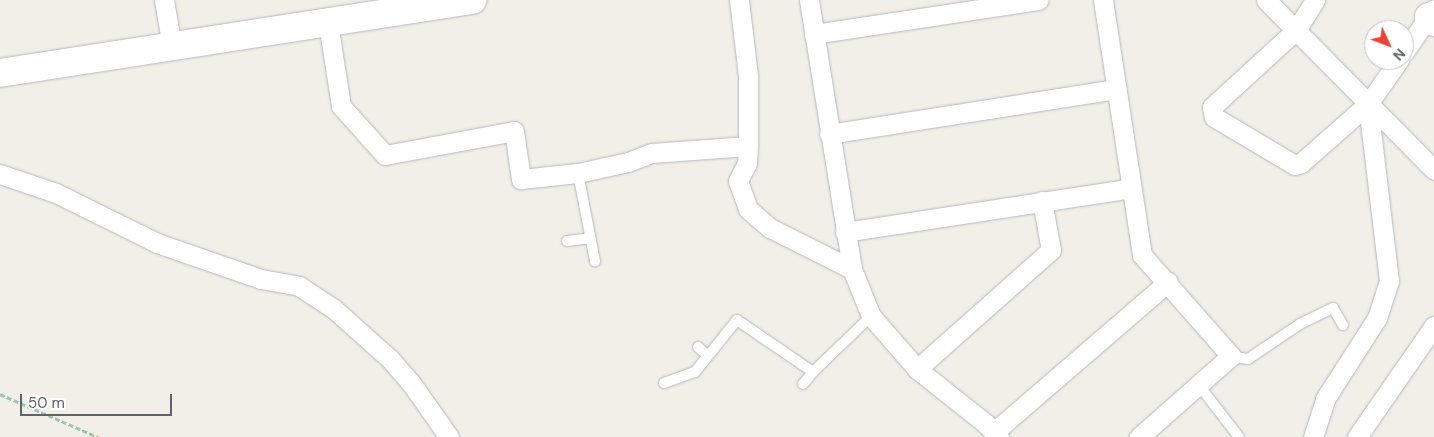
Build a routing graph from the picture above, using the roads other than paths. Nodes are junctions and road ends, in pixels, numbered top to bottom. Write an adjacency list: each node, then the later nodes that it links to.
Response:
1 (164, 0): 14 (street)
2 (472, 0): 10 (street)
3 (738, 0): 20 (street)
4 (809, 0): 12 (street)
5 (1038, 0): 12 (street)
6 (1104, 0): 17 (street)
7 (1266, 0): 11 (street)
8 (1315, 0): 11 (street)
9 (1432, 16): 13 (street)
10 (328, 23): 14 (street); 22 (street)
11 (1296, 30): 18 (street); 18 (street)
12 (814, 34): 19 (street)
13 (1414, 39)
14 (172, 47): 16 (street)
15 (1391, 70): 18 (street)
16 (0, 73)
17 (1116, 89): 19 (street); 24 (street)
18 (1368, 104): 21 (street); 47 (street)
19 (829, 134): 26 (street)
20 (748, 146): 22 (street); 30 (street)
21 (1434, 170)
22 (578, 173): 27 (lane)
23 (0, 174): 44 (street)
24 (1131, 188): 25 (street); 31 (street)
25 (1042, 201): 26 (street); 38 (street)
26 (845, 232): 30 (street)
27 (590, 238): 28 (lane); 29 (lane)
28 (567, 241)
29 (595, 261)
30 (852, 269): 32 (street)
31 (1168, 282): 37 (street); 43 (street)
32 (871, 316): 38 (street); 39 (lane)
33 (1343, 325): 37 (lane)
34 (1434, 326): 48 (street)
35 (698, 347): 36 (lane)
36 (708, 356): 39 (lane); 40 (lane)
37 (1231, 356): 42 (street)
38 (918, 369): 43 (street)
39 (813, 372): 41 (lane)
40 (664, 383)
41 (802, 384)
42 (1198, 384): 45 (street); 46 (lane)
43 (996, 435)
44 (448, 437)
45 (1139, 437)
46 (1239, 437)
47 (1313, 437)
48 (1357, 437)

